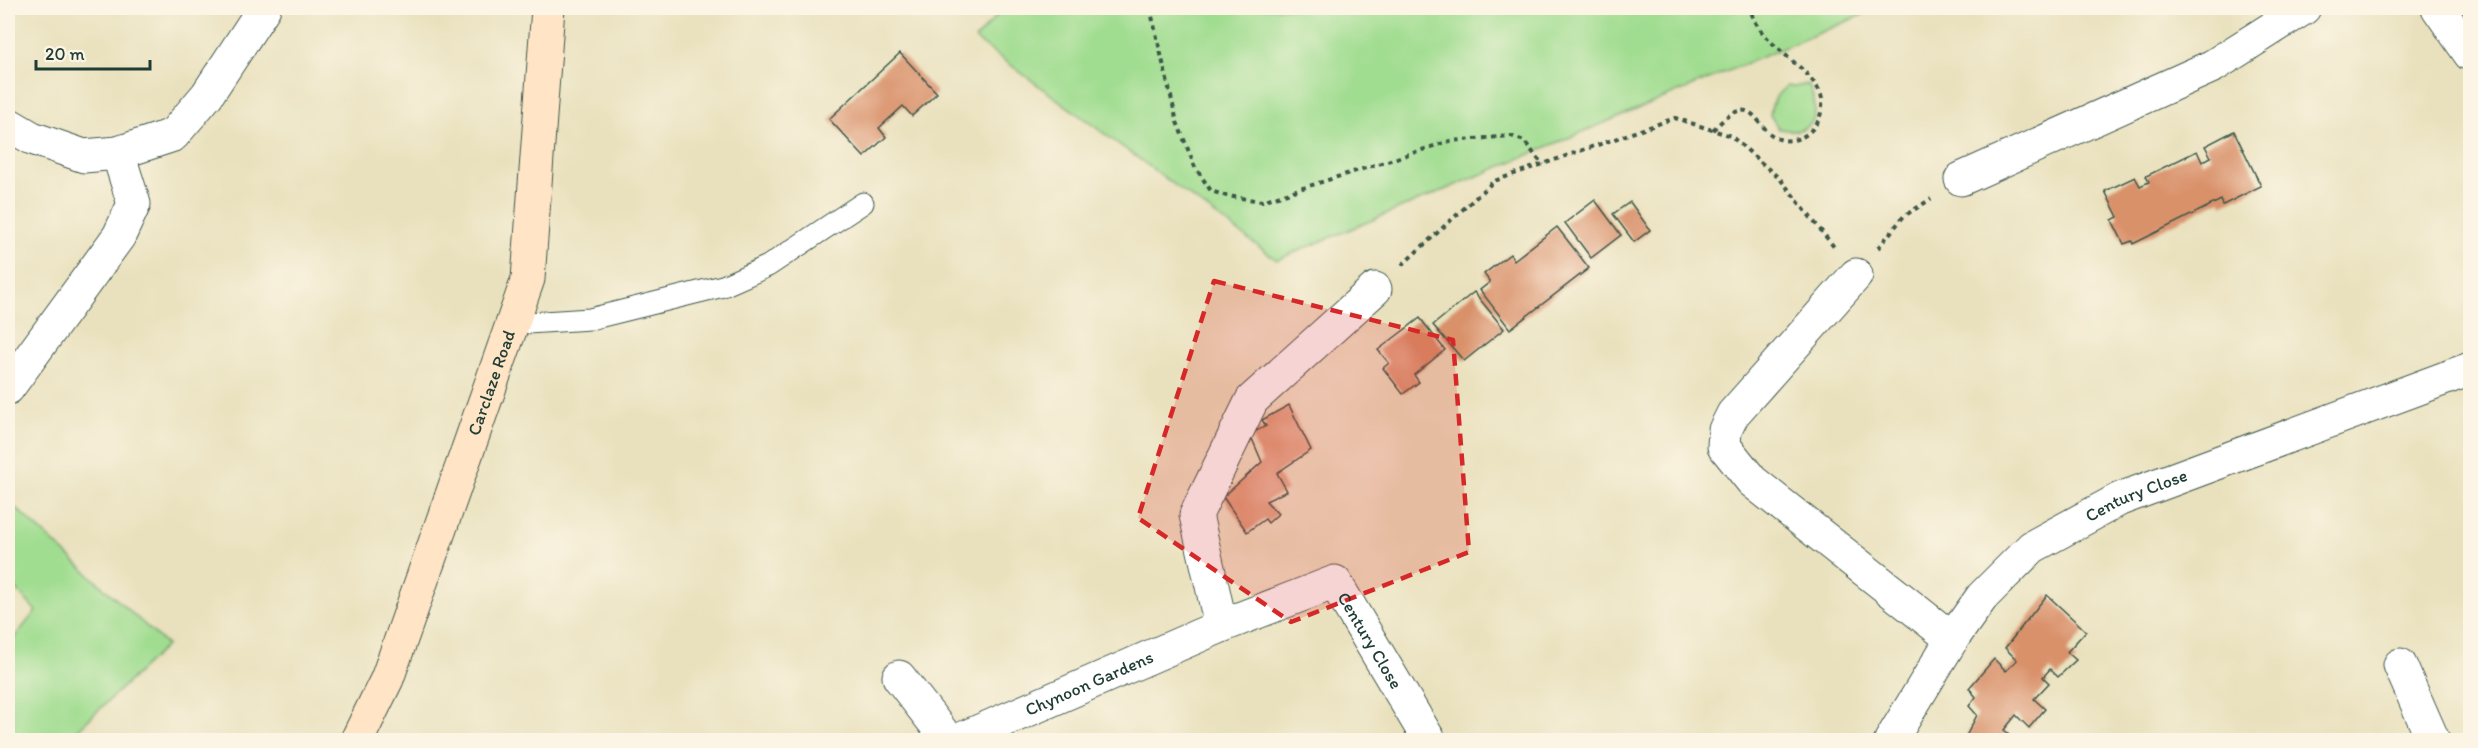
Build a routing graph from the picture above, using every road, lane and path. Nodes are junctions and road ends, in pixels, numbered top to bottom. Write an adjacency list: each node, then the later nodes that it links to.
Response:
1 (264, 8): 10 (street)
2 (548, 8): 16 (street, Carclaze Road)
3 (1150, 8): 11 (path)
4 (1750, 8): 9 (path)
5 (2304, 8): 12 (street)
6 (2438, 8): 7 (street)
7 (2470, 54)
8 (8, 124): 10 (street)
9 (1713, 130): 11 (path); 14 (path)
10 (118, 153): 18 (street)
11 (1543, 165): 15 (path)
12 (1961, 179): 14 (path)
13 (863, 203): 16 (lane)
14 (1856, 275): 20 (street)
15 (1375, 289): 19 (street)
16 (512, 324): 23 (street, Carclaze Road)
17 (2470, 369): 20 (street, Century Close)
18 (8, 388)
19 (1221, 626): 25 (street, Chynoon Gardens); 26 (street, Century Close)
20 (1952, 639): 27 (street, Century Close)
21 (2400, 665): 28 (street)
22 (899, 677): 24 (street)
23 (357, 741)
24 (948, 741)
25 (959, 741)
26 (1429, 741)
27 (1891, 741)
28 (2433, 741)

